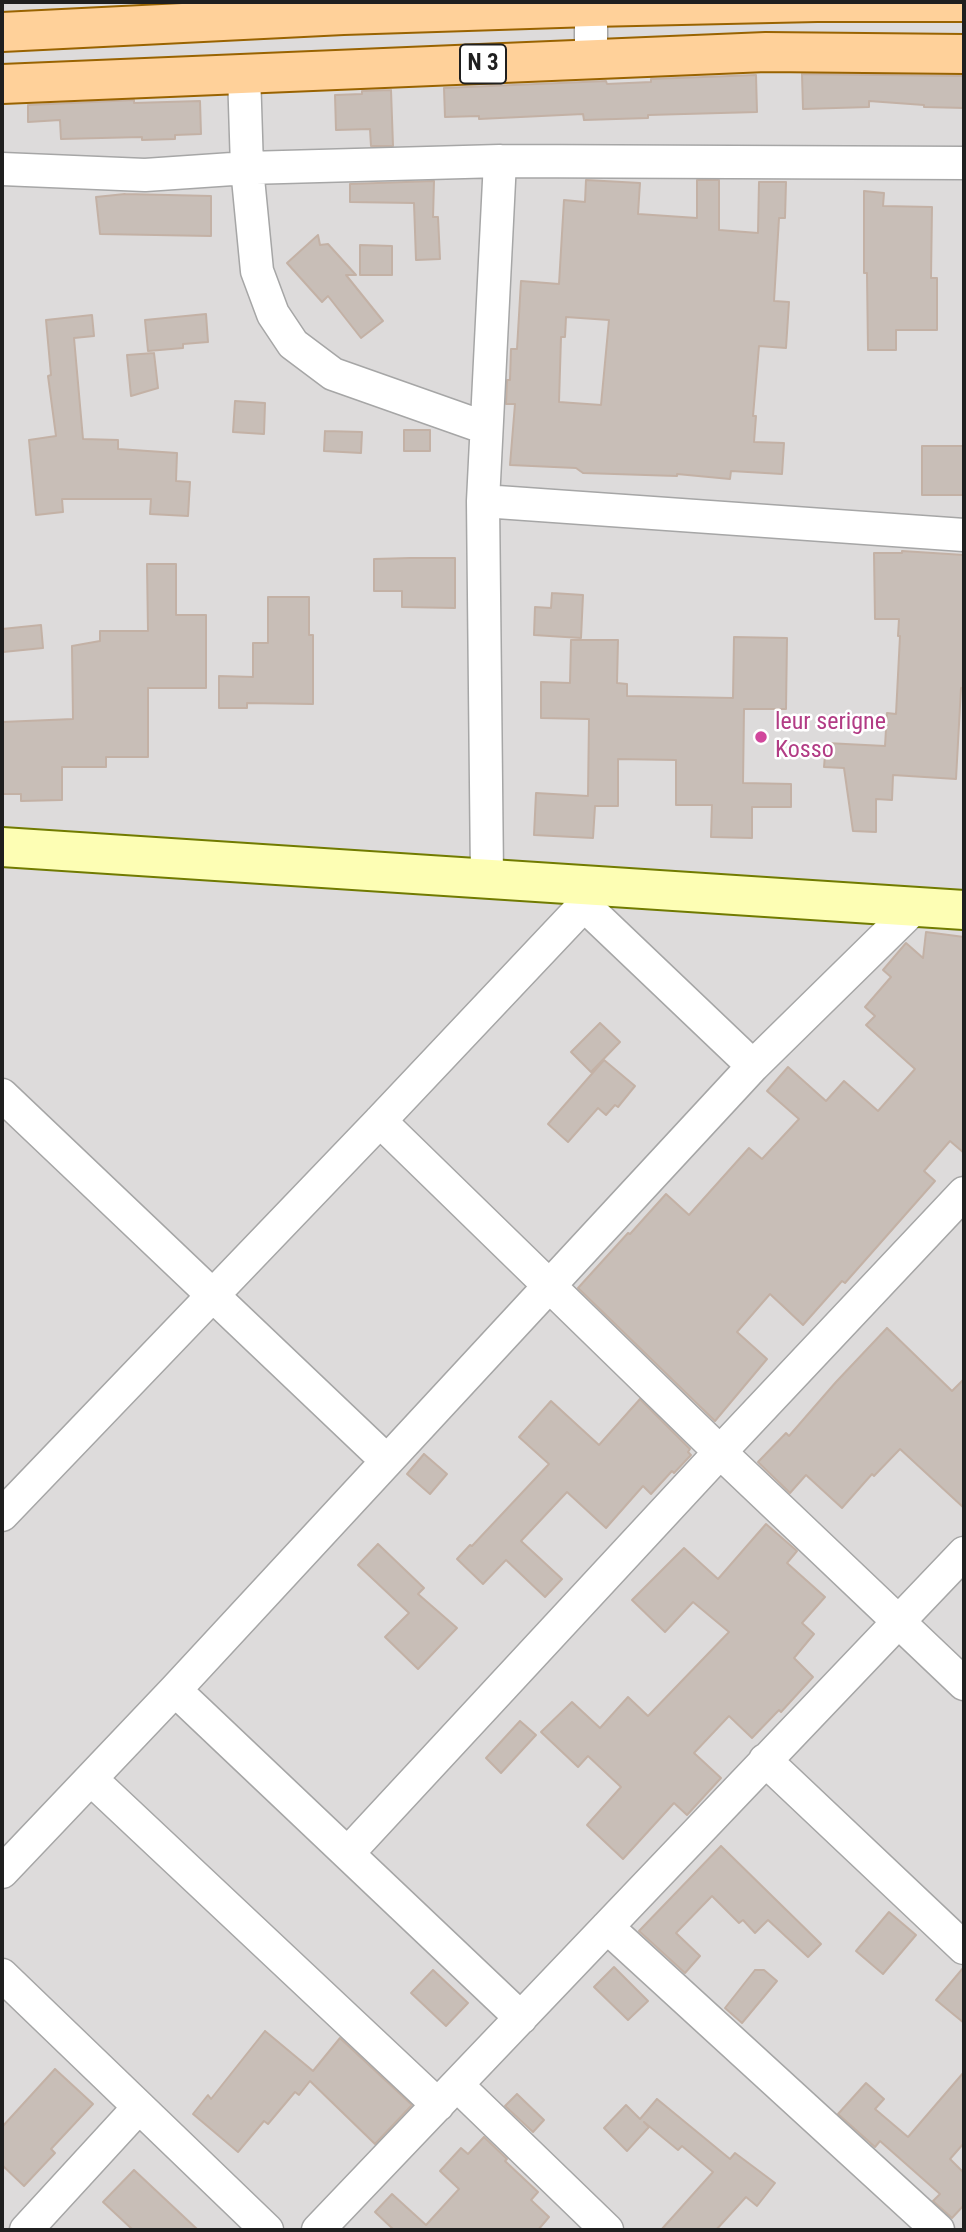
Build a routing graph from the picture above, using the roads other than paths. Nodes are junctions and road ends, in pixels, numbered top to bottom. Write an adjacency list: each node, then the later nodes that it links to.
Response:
1 (964, 2): 2 (main road, N 3)
2 (591, 5): 3 (main road, N 3); 7 (street)
3 (342, 8): 4 (main road, N 3)
4 (139, 13): 5 (main road, N 3)
5 (2, 32)
6 (964, 54): 7 (main road, N 3)
7 (591, 59): 8 (main road, N 3)
8 (244, 73): 9 (main road, N 3); 12 (street)
9 (2, 85)
10 (500, 161): 11 (street); 12 (street); 14 (street)
11 (964, 163)
12 (247, 167): 13 (street); 14 (street)
13 (2, 169)
14 (486, 428): 15 (street)
15 (483, 501): 16 (street); 18 (street)
16 (964, 535)
17 (2, 847): 18 (street)
18 (487, 877): 19 (street)
19 (591, 895): 20 (street); 22 (street); 24 (street)
20 (914, 908): 21 (street); 22 (street)
21 (964, 910)
22 (753, 1066): 26 (street)
23 (7, 1110): 27 (street)
24 (380, 1121): 26 (street); 27 (street)
25 (964, 1193): 28 (street)
26 (550, 1285): 28 (street); 29 (street)
27 (212, 1296): 29 (street); 30 (street)
28 (720, 1452): 32 (street); 37 (street)
29 (387, 1461): 34 (street)
30 (2, 1516)
31 (964, 1552): 32 (street)
32 (899, 1621): 33 (street); 35 (street)
33 (964, 1684)
34 (175, 1690): 36 (street); 37 (street)
35 (765, 1760): 39 (street); 40 (street)
36 (91, 1779): 38 (street); 43 (street)
37 (348, 1853): 42 (street)
38 (2, 1872)
39 (607, 1927): 42 (street); 49 (street)
40 (964, 1948)
41 (2, 1975): 44 (street)
42 (521, 2018): 43 (street)
43 (447, 2095): 47 (street); 48 (street)
44 (139, 2107): 45 (street); 46 (street)
45 (26, 2230)
46 (267, 2230)
47 (318, 2230)
48 (607, 2230)
49 (938, 2230)

